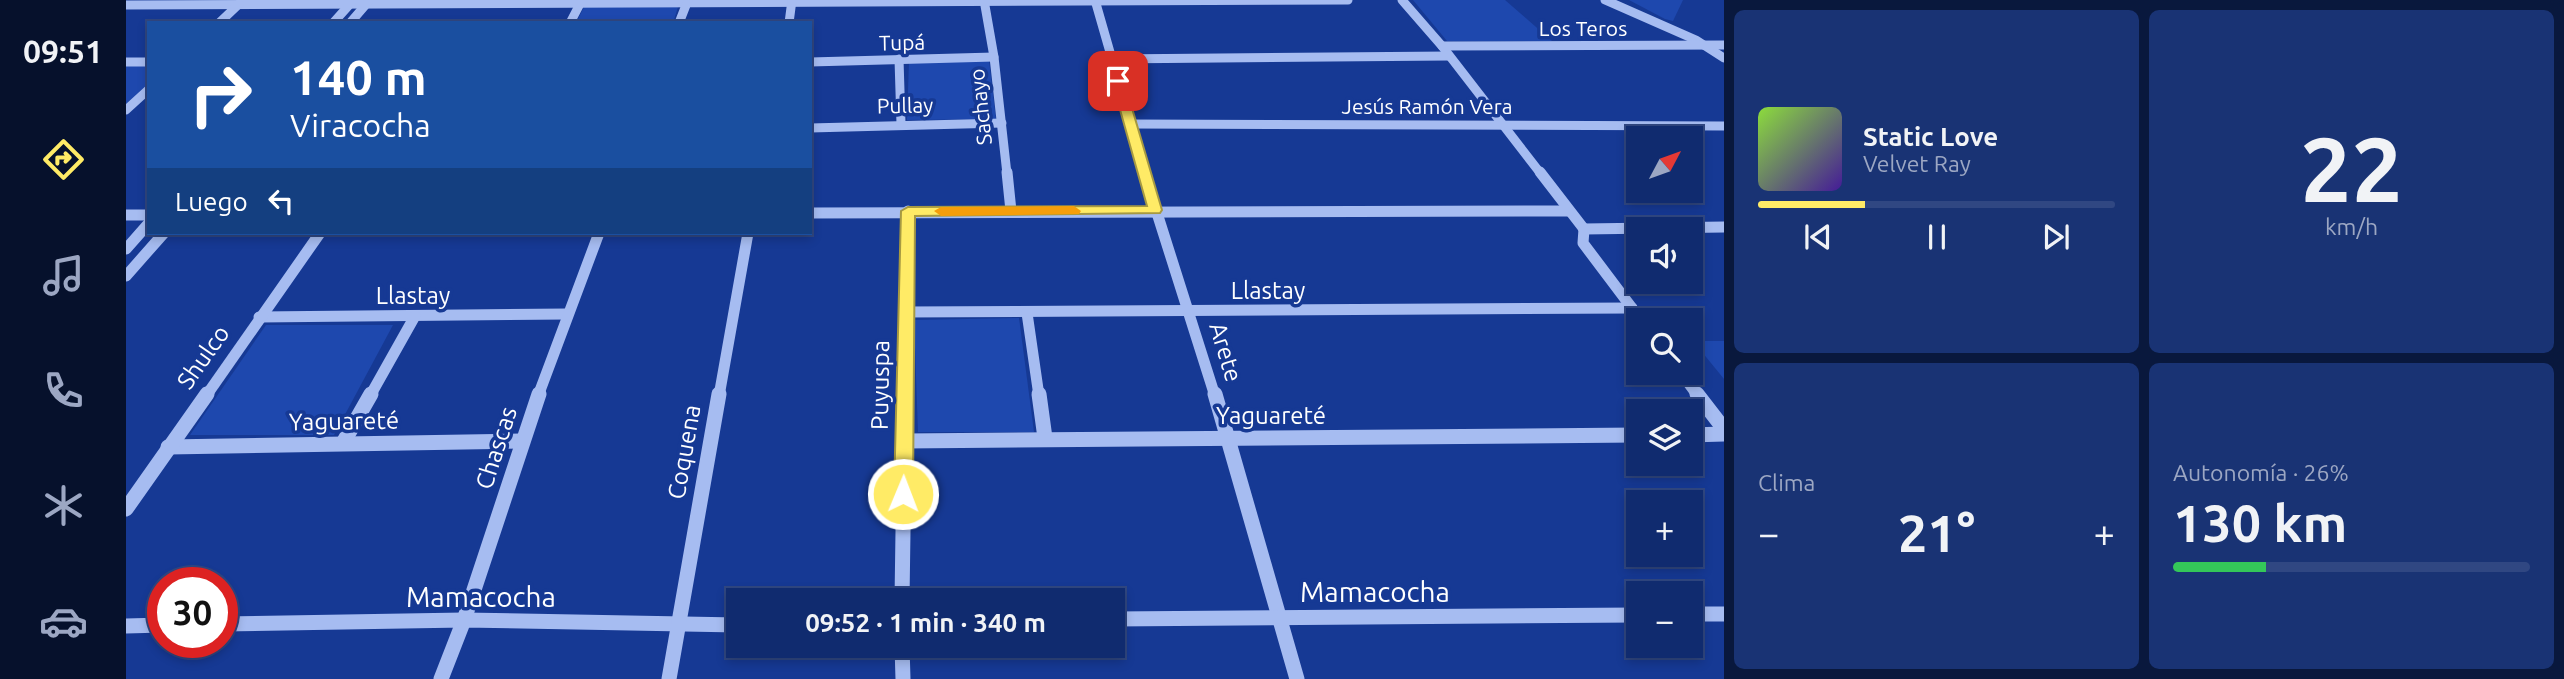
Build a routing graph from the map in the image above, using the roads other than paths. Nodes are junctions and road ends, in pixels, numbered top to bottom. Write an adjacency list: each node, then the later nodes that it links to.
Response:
1 (1278, 0): 2 (street); 5 (street)
2 (1348, 0)
3 (1402, 0): 22 (street)
4 (1605, 0): 20 (street)
5 (1095, 1): 10 (street); 27 (street, Arete)
6 (240, 2): 11 (street); 12 (street); 14 (street)
7 (581, 2): 8 (street); 13 (street); 17 (street)
8 (687, 2): 9 (street); 18 (street)
9 (792, 2): 10 (street); 19 (street)
10 (984, 2): 24 (street, Sachayo)
11 (133, 3)
12 (351, 3): 13 (street); 15 (street)
13 (367, 3): 16 (street)
14 (221, 21)
15 (335, 21)
16 (352, 21)
17 (571, 21)
18 (680, 21)
19 (789, 21)
20 (1708, 45): 21 (street, Los Teros); 22 (street, Los Teros); 25 (street)
21 (1724, 45)
22 (1443, 46): 23 (street)
23 (1449, 55): 27 (street); 36 (street)
24 (994, 57): 26 (street, Tupá); 33 (street, Sachayo)
25 (1724, 58)
26 (900, 59): 30 (street, Tupá); 34 (street)
27 (1112, 59): 35 (street, Arete)
28 (126, 62): 29 (street)
29 (147, 62)
30 (812, 62)
31 (147, 91): 32 (street)
32 (126, 110)
33 (1002, 123): 34 (street, Pullay); 41 (street, Sachayo)
34 (901, 124): 38 (street, Pullay)
35 (1130, 124): 36 (street, Jesús Ramón Vera); 39 (street, Arete)
36 (1505, 125): 37 (street, Jesús Ramón Vera); 42 (street)
37 (1724, 126)
38 (812, 128)
39 (1155, 210): 41 (street); 42 (street); 57 (street, Arete)
40 (908, 211): 41 (street); 43 (street); 58 (street, Puyuspa)
41 (1012, 211)
42 (1569, 211): 48 (street)
43 (812, 213)
44 (126, 215): 45 (street)
45 (147, 215)
46 (147, 225): 53 (street)
47 (1724, 227): 48 (street)
48 (1584, 229): 56 (street)
49 (162, 235): 54 (street)
50 (319, 235): 62 (street, Shulco)
51 (598, 235): 60 (street, Chascas)
52 (748, 235): 85 (street, Coquena)
53 (126, 248)
54 (126, 276)
55 (1626, 308): 57 (street, Llastay)
56 (1632, 308)
57 (1189, 311): 59 (street, Llastay); 68 (street, Arete)
58 (905, 313): 59 (street, Llastay); 69 (street, Puyuspa)
59 (1027, 313): 67 (street)
60 (567, 314): 61 (street, Llastay); 70 (street, Chascas)
61 (415, 316): 62 (street, Llastay); 71 (street)
62 (259, 317): 72 (street, Shulco)
63 (1690, 385): 64 (street)
64 (1724, 432): 65 (street)
65 (1703, 434)
66 (1626, 435): 68 (street, Yaguareté)
67 (1045, 438): 68 (street, Yaguareté); 69 (street, Yaguareté)
68 (1229, 438): 78 (street, Arete)
69 (904, 441): 74 (street, Puyuspa)
70 (521, 442): 71 (street, Yaguareté); 80 (street, Chascas)
71 (343, 443): 72 (street, Yaguareté)
72 (168, 447): 73 (street, Shulco)
73 (126, 509)
74 (902, 588)
75 (1703, 614): 76 (street)
76 (1724, 614)
77 (1626, 615): 78 (street, Mamacocha)
78 (1280, 618): 79 (street, Mamacocha); 90 (street, Arete)
79 (1125, 619)
80 (464, 621): 81 (street, Mamacocha); 85 (street, Mamacocha); 87 (street, Chascas)
81 (238, 624)
82 (147, 625): 84 (street)
83 (726, 625): 85 (street, Mamacocha)
84 (126, 626)
85 (679, 626): 88 (street, Coquena)
86 (902, 658): 89 (street)
87 (441, 679)
88 (669, 679)
89 (903, 679)
90 (1297, 679)

